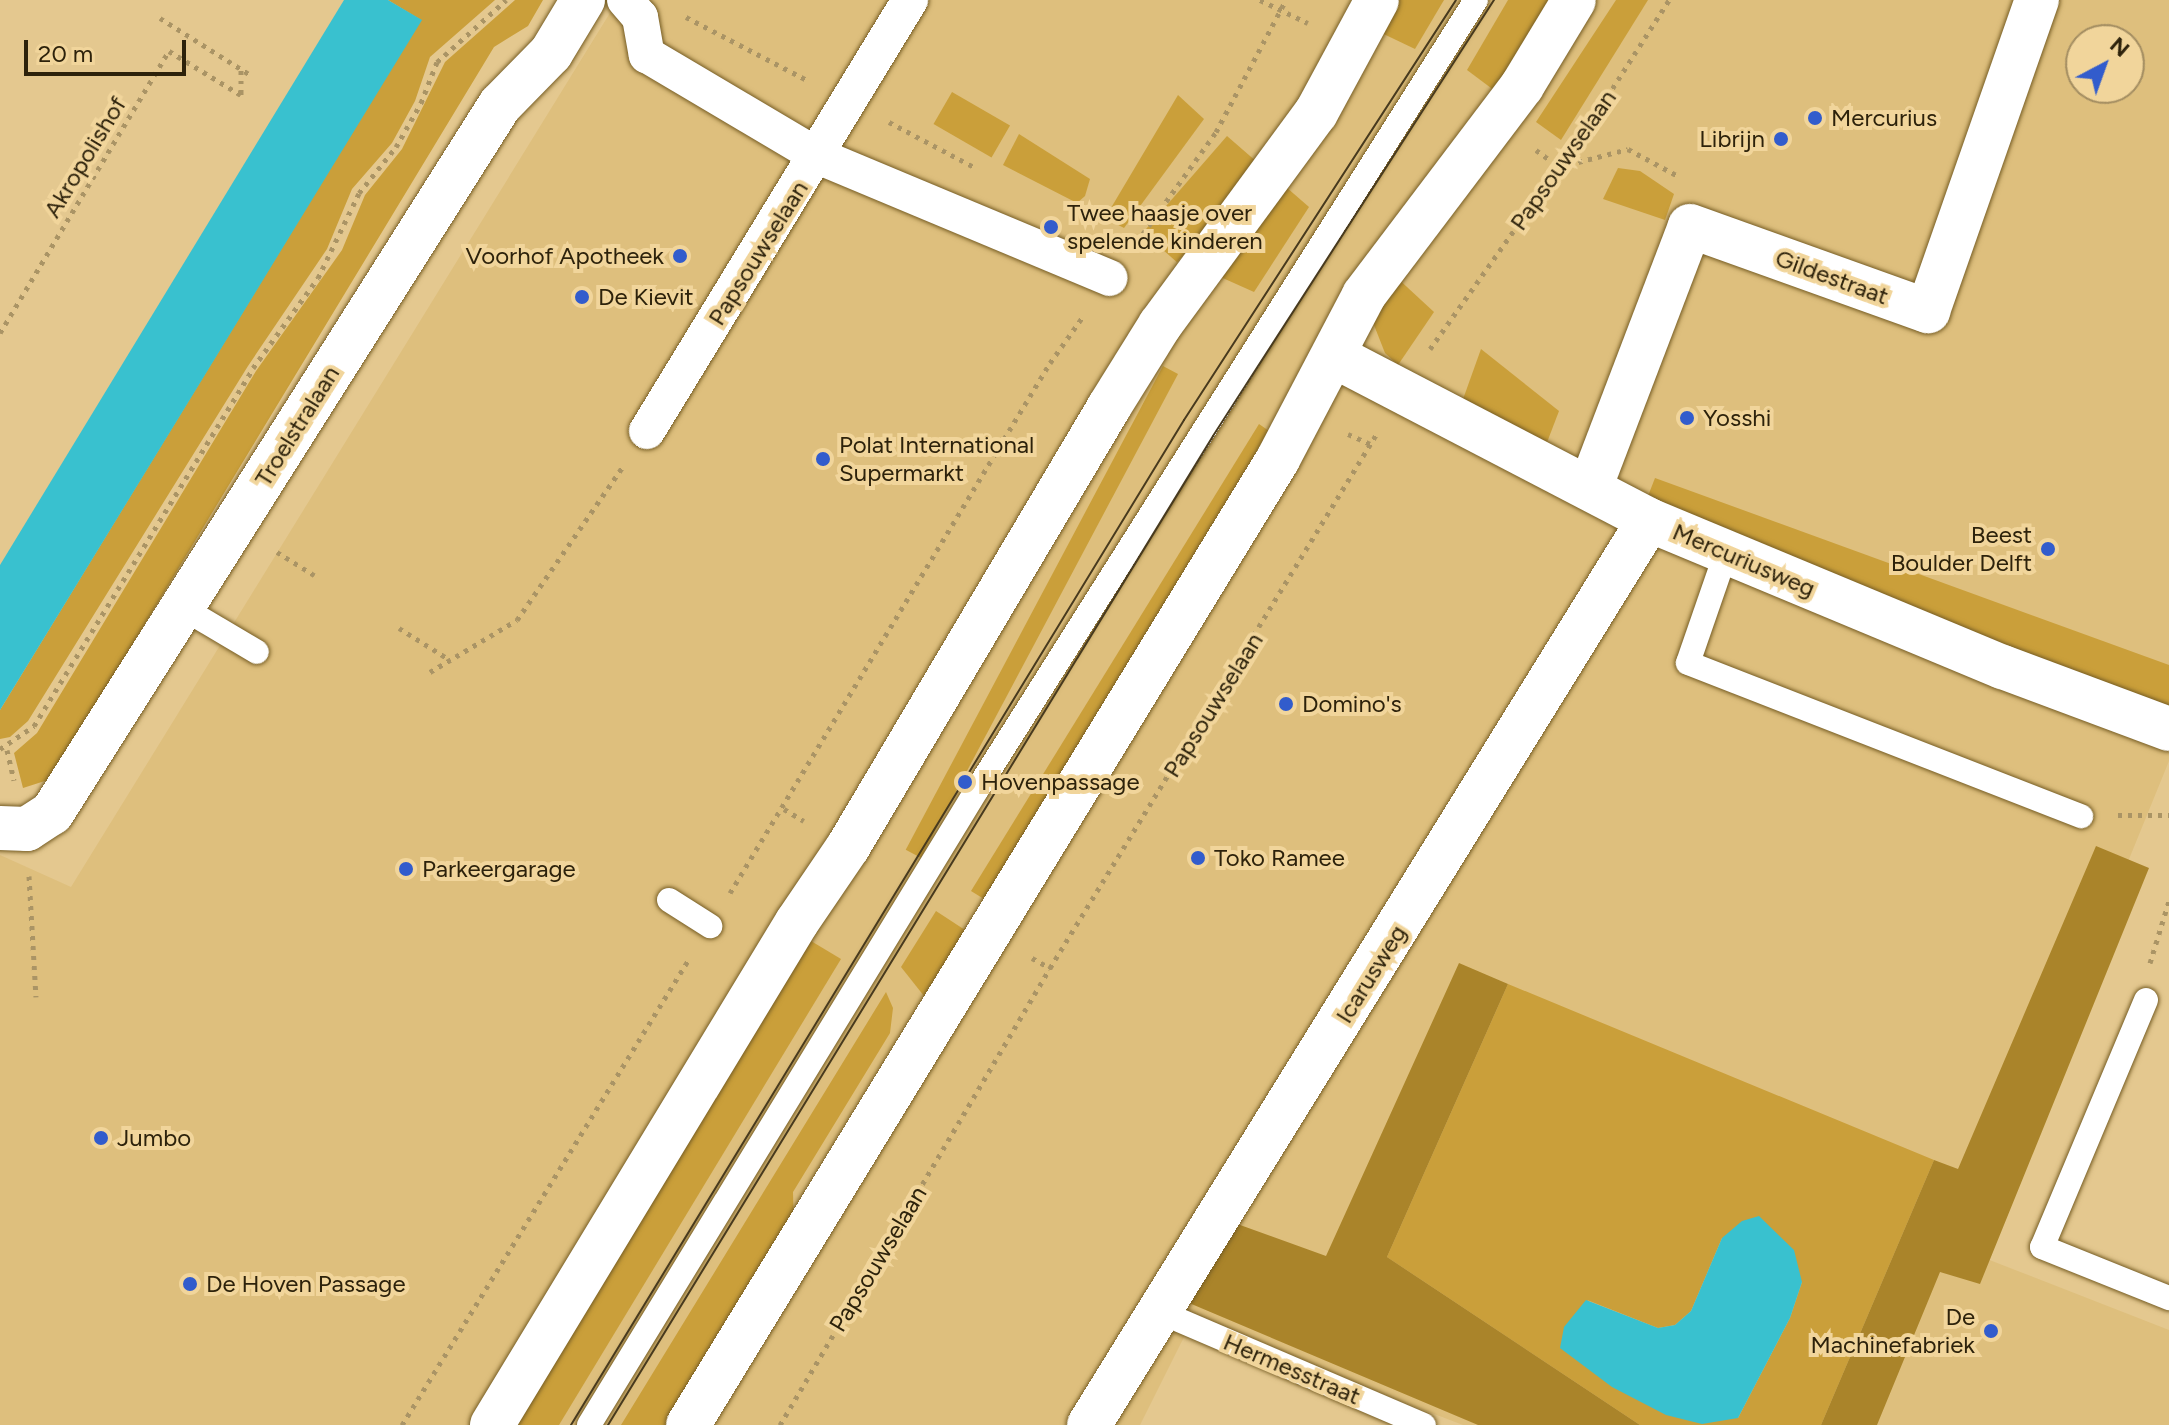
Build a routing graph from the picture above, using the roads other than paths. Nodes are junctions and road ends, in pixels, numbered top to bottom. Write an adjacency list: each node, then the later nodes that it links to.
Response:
1 (583, 0): 15 (street, Troelstralaan)
2 (625, 0): 8 (street, Papsouwselaan)
3 (910, 0): 8 (street, Papsouwselaan)
4 (1377, 0): 25 (street)
5 (1476, 0): 26 (lane)
6 (1574, 0): 10 (street)
7 (2037, 0): 12 (street, Gildestraat)
8 (818, 156): 9 (street, Papsouwselaan); 11 (street, Papsouwselaan)
9 (1110, 278)
10 (1334, 356): 12 (street, Mercuriusweg); 27 (street)
11 (647, 431)
12 (1590, 488): 13 (street, Mercuriusweg)
13 (1649, 520): 14 (street, Mercuriusweg); 24 (street, Icarusweg)
14 (1726, 553): 17 (street, Mercuriusweg); 18 (lane)
15 (181, 607): 16 (lane); 19 (street, Troelstralaan)
16 (257, 652)
17 (2169, 729)
18 (2081, 816)
19 (0, 828)
20 (669, 900): 21 (lane)
21 (710, 926)
22 (2146, 1000): 23 (lane)
23 (2169, 1298)
24 (1160, 1312): 28 (street, Icarusweg); 29 (lane, Hermesstraat)
25 (492, 1425)
26 (589, 1425)
27 (688, 1425)
28 (1089, 1425)
29 (1424, 1425)

